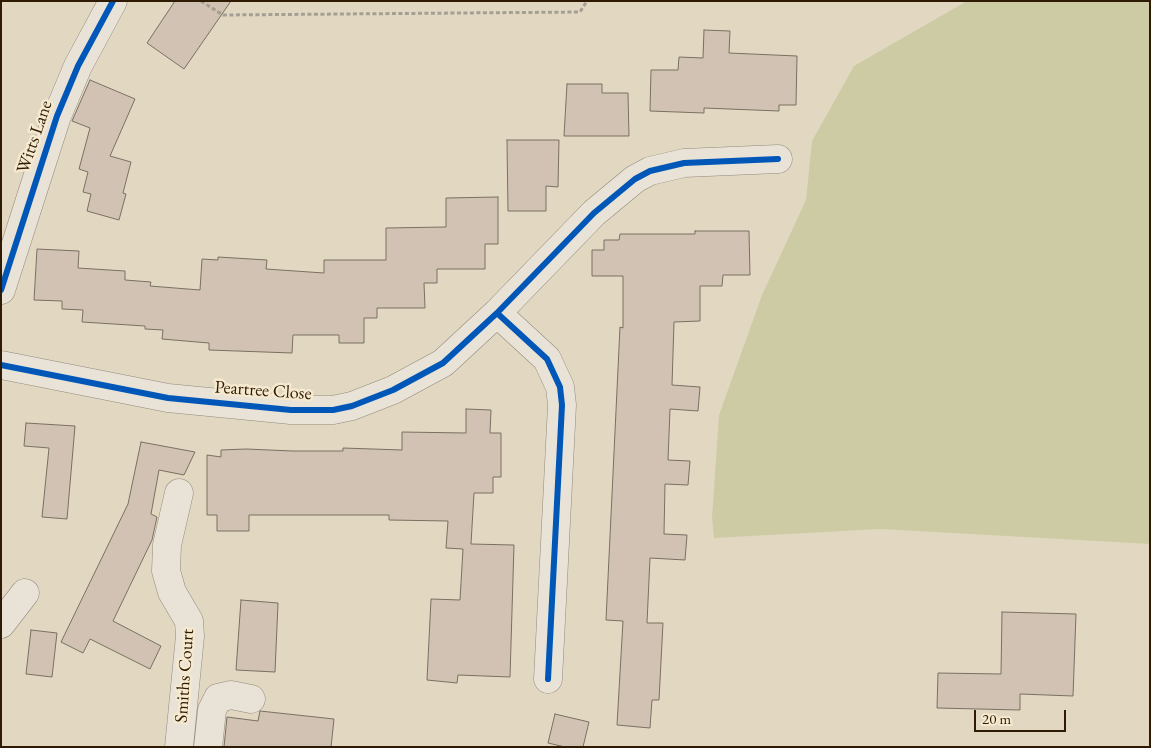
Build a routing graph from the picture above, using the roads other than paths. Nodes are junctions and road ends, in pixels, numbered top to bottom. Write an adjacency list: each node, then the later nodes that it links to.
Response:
1 (113, 1): 3 (street, Witts Lane)
2 (778, 160): 4 (street, Peartree Close)
3 (1, 290)
4 (497, 313): 5 (street, Peartree Close); 9 (street)
5 (1, 365)
6 (179, 493): 11 (street, Smiths Court)
7 (25, 593): 8 (street)
8 (1, 624)
9 (548, 679)
10 (251, 699): 12 (street)
11 (179, 747)
12 (208, 747)

